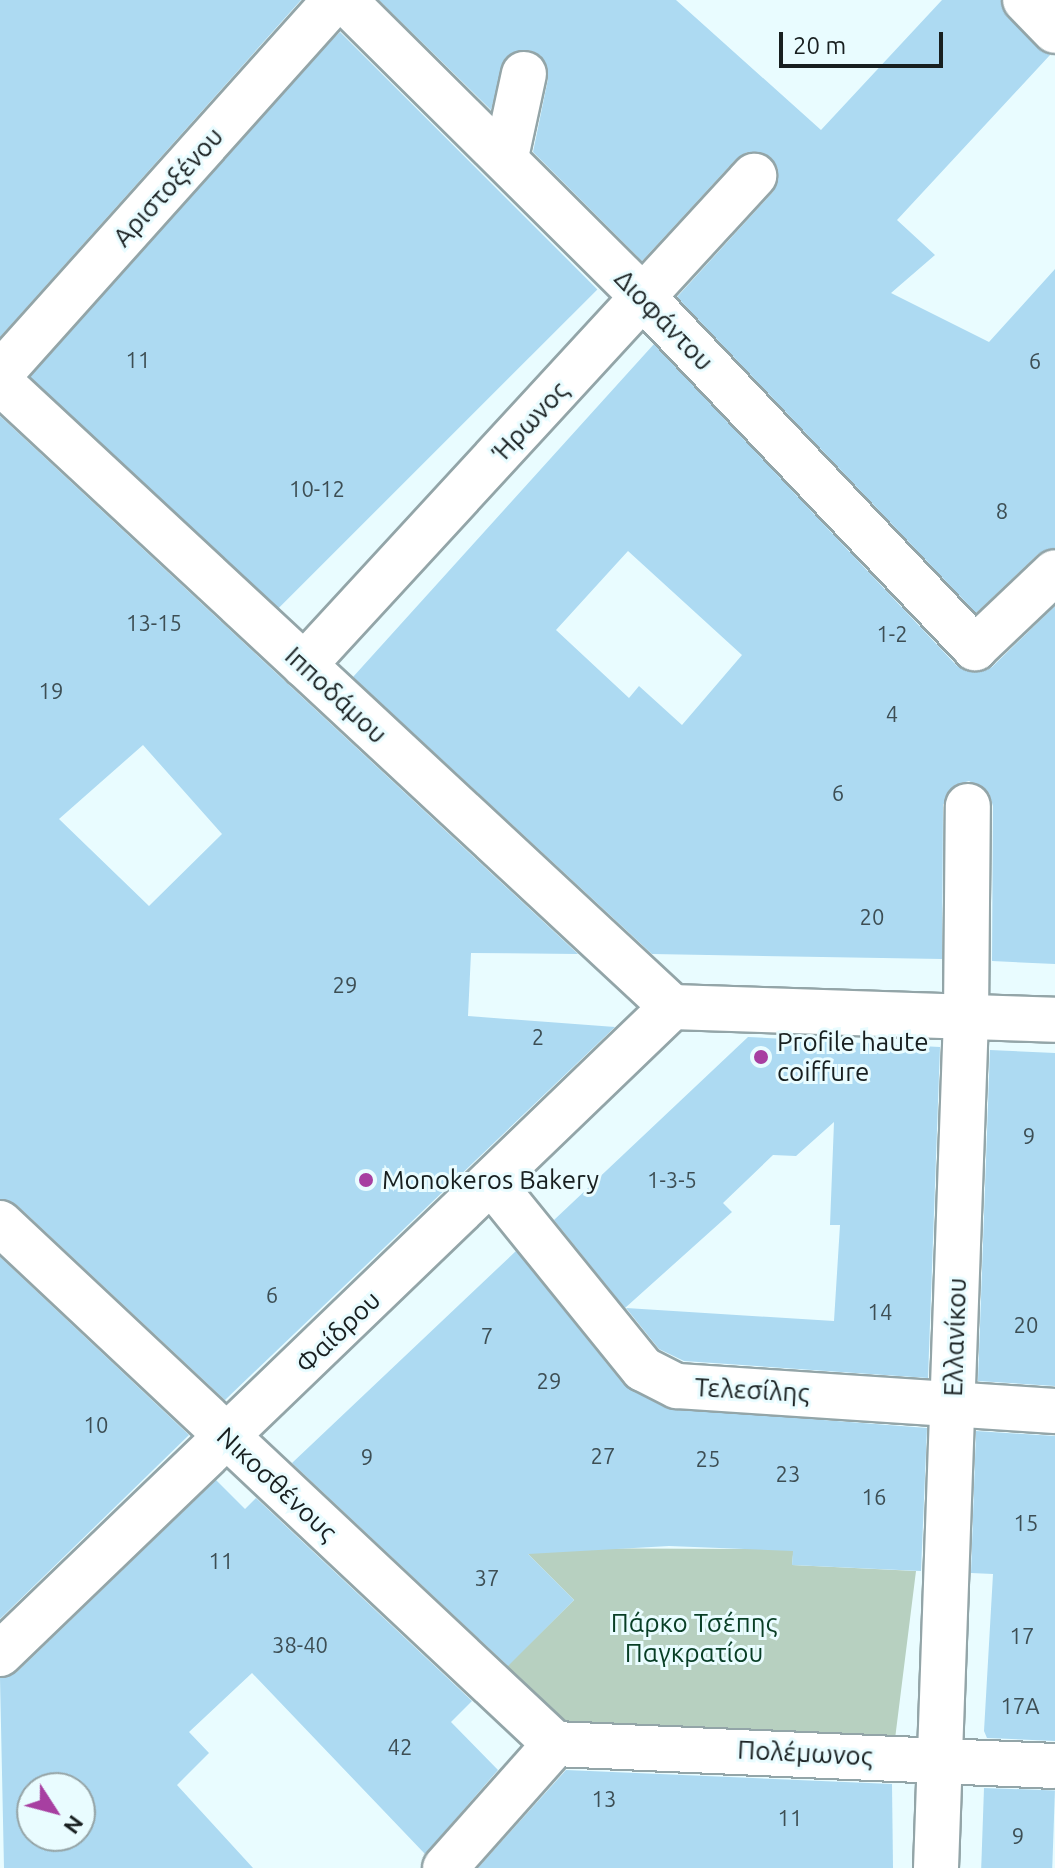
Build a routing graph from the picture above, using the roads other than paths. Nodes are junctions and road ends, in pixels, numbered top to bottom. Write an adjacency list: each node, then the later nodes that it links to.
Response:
1 (335, 0): 9 (street, Αριστοξένου)
2 (344, 0): 6 (street, Διοφάντου)
3 (1025, 0): 4 (street)
4 (1055, 31)
5 (524, 74): 6 (street)
6 (506, 157): 8 (street, Διοφάντου)
7 (754, 176): 8 (street, Ήρωνος)
8 (644, 298): 11 (street, Διοφάντου); 12 (street, Ήρωνος)
9 (0, 374)
10 (0, 382): 12 (street, Ιπποδάμου)
11 (1055, 572)
12 (304, 665): 14 (street, Ιπποδάμου)
13 (968, 806): 15 (street, Ελλανίκου)
14 (672, 1007): 15 (street); 17 (street, Φαίδρου)
15 (966, 1017): 16 (street); 19 (street, Ελλανίκου)
16 (1055, 1020)
17 (493, 1184): 19 (street, Τελεσίλης); 21 (street, Φαίδρου)
18 (0, 1223): 21 (street, Νικοσθένους)
19 (952, 1401): 20 (street, Τελεσίλης); 24 (street, Ελλανίκου)
20 (1055, 1411)
21 (228, 1438): 22 (street, Φαίδρου); 23 (street, Νικοσθένους)
22 (0, 1654)
23 (555, 1744): 24 (street, Πολέμωνος); 26 (street)
24 (940, 1761): 25 (street, Πολέμωνος); 27 (street, Ελλανίκου)
25 (1055, 1766)
26 (445, 1868)
27 (936, 1868)

